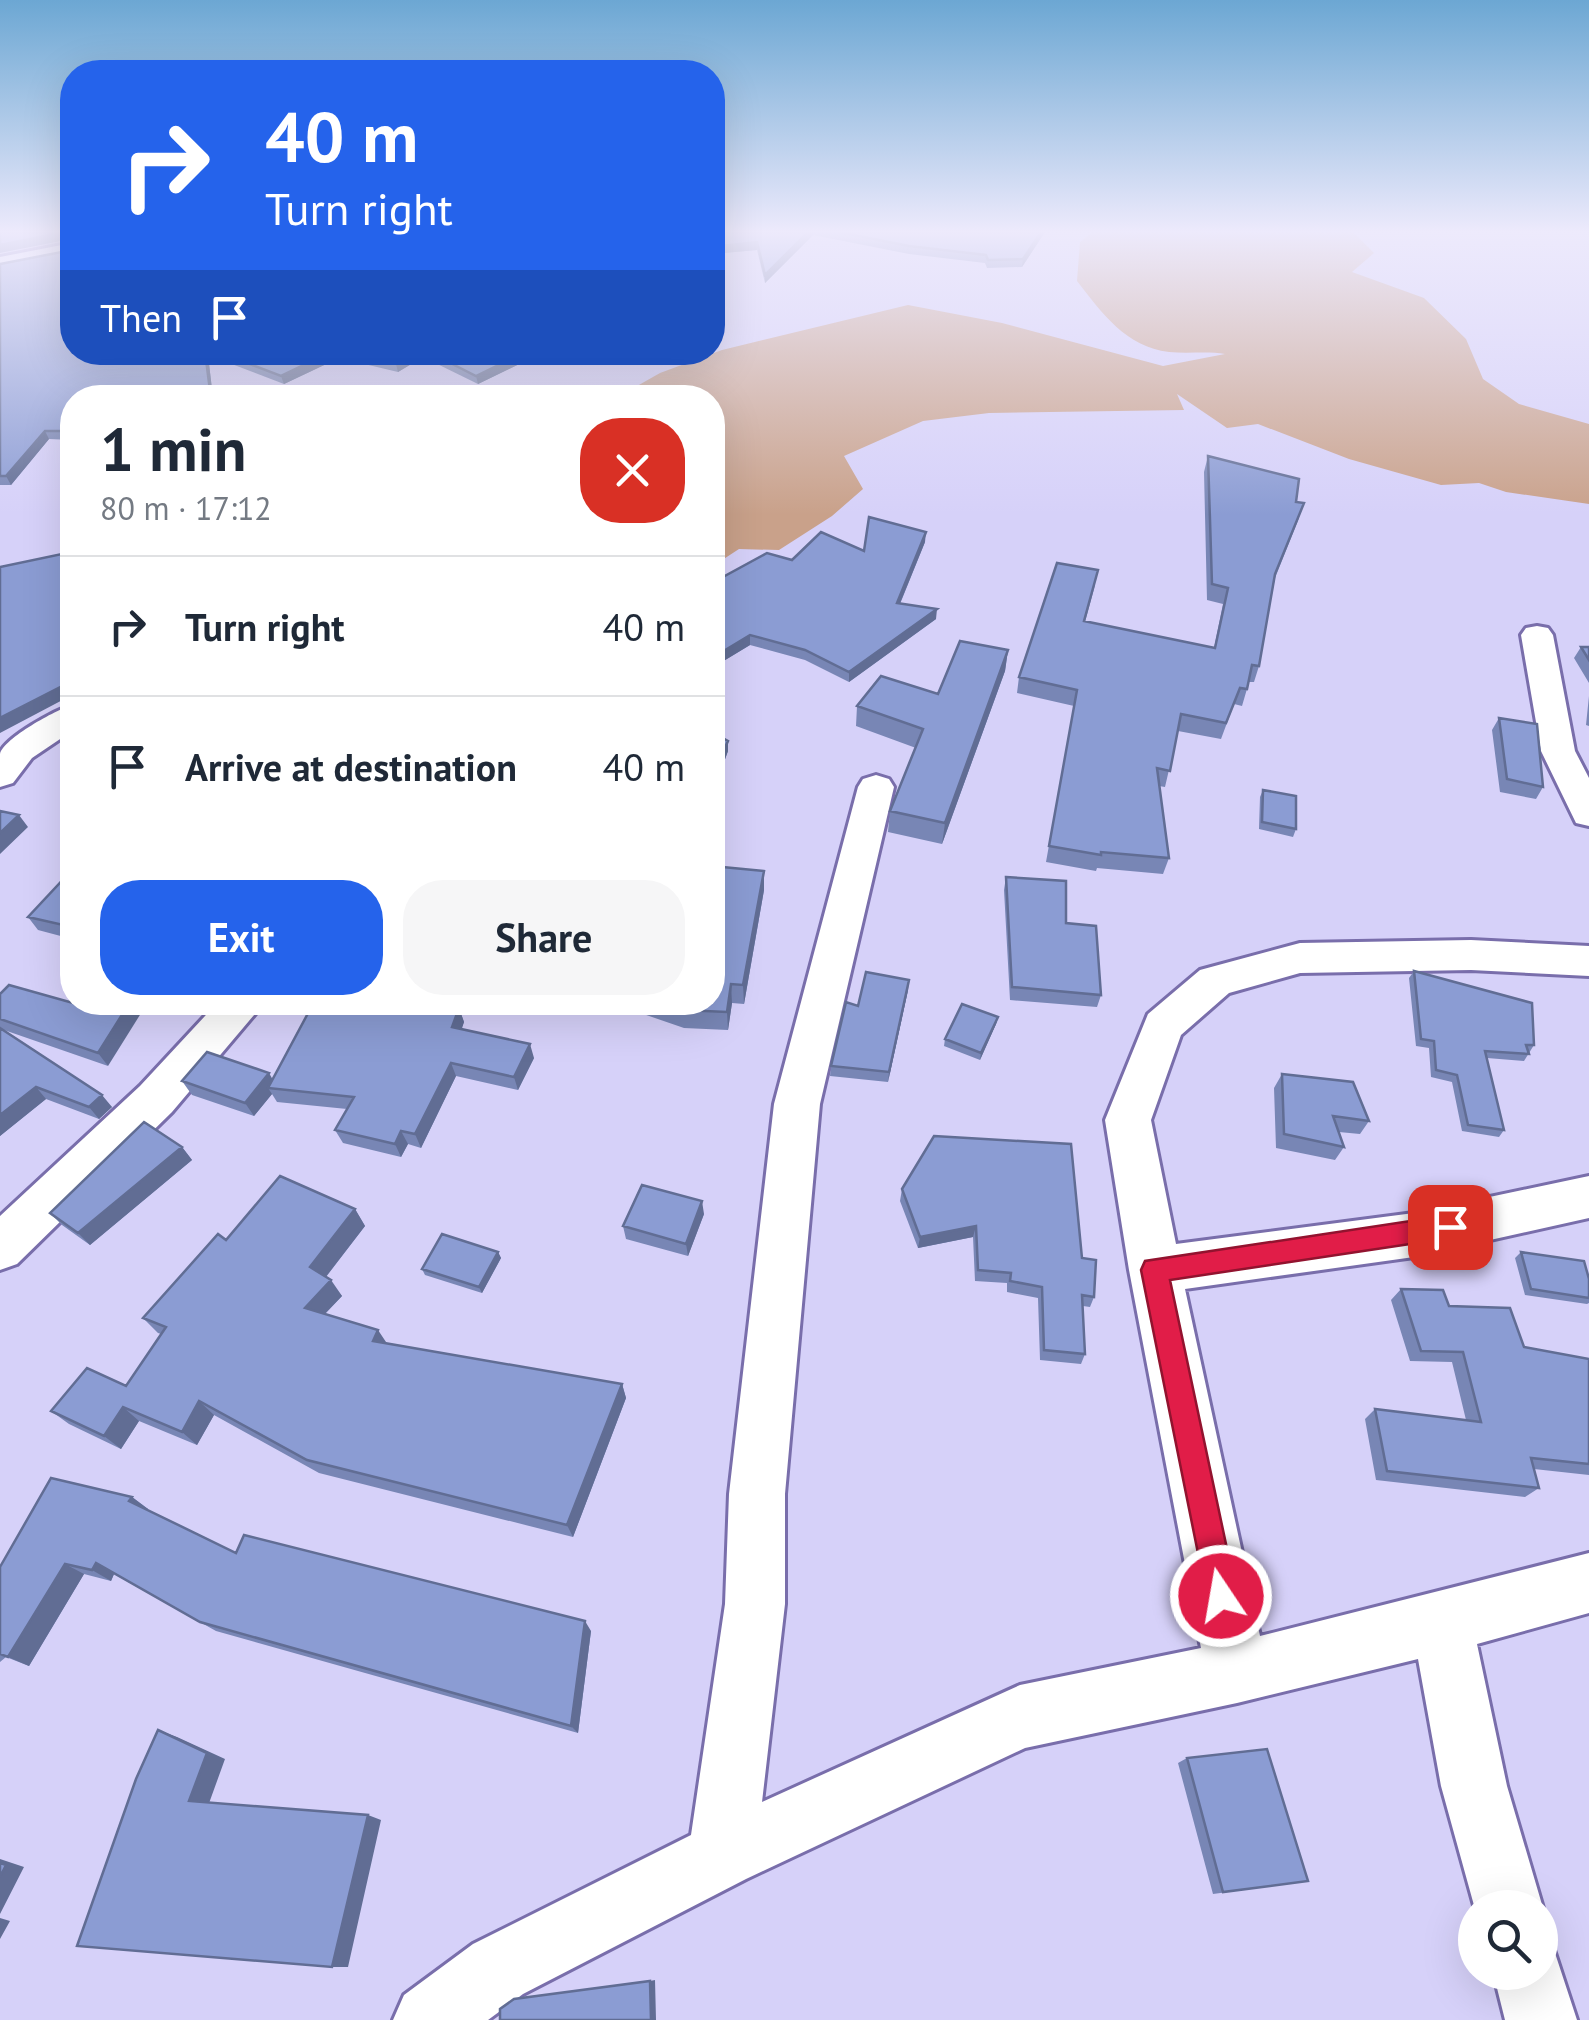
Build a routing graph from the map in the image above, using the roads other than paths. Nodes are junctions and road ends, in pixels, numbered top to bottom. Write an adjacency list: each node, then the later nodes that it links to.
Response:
1 (1537, 635): 5 (street)
2 (60, 724): 3 (street)
3 (0, 775)
4 (876, 787): 14 (street)
5 (1589, 814)
6 (1589, 961): 10 (street)
7 (232, 1015): 9 (street)
8 (1589, 1196): 10 (street)
9 (0, 1248)
10 (1154, 1270): 13 (street)
11 (1589, 1583): 12 (street)
12 (1442, 1623): 13 (street); 15 (street)
13 (1237, 1672): 14 (street)
14 (722, 1855): 17 (street)
15 (1504, 1890)
16 (1533, 1990): 18 (street)
17 (429, 2020)
18 (1541, 2020)

